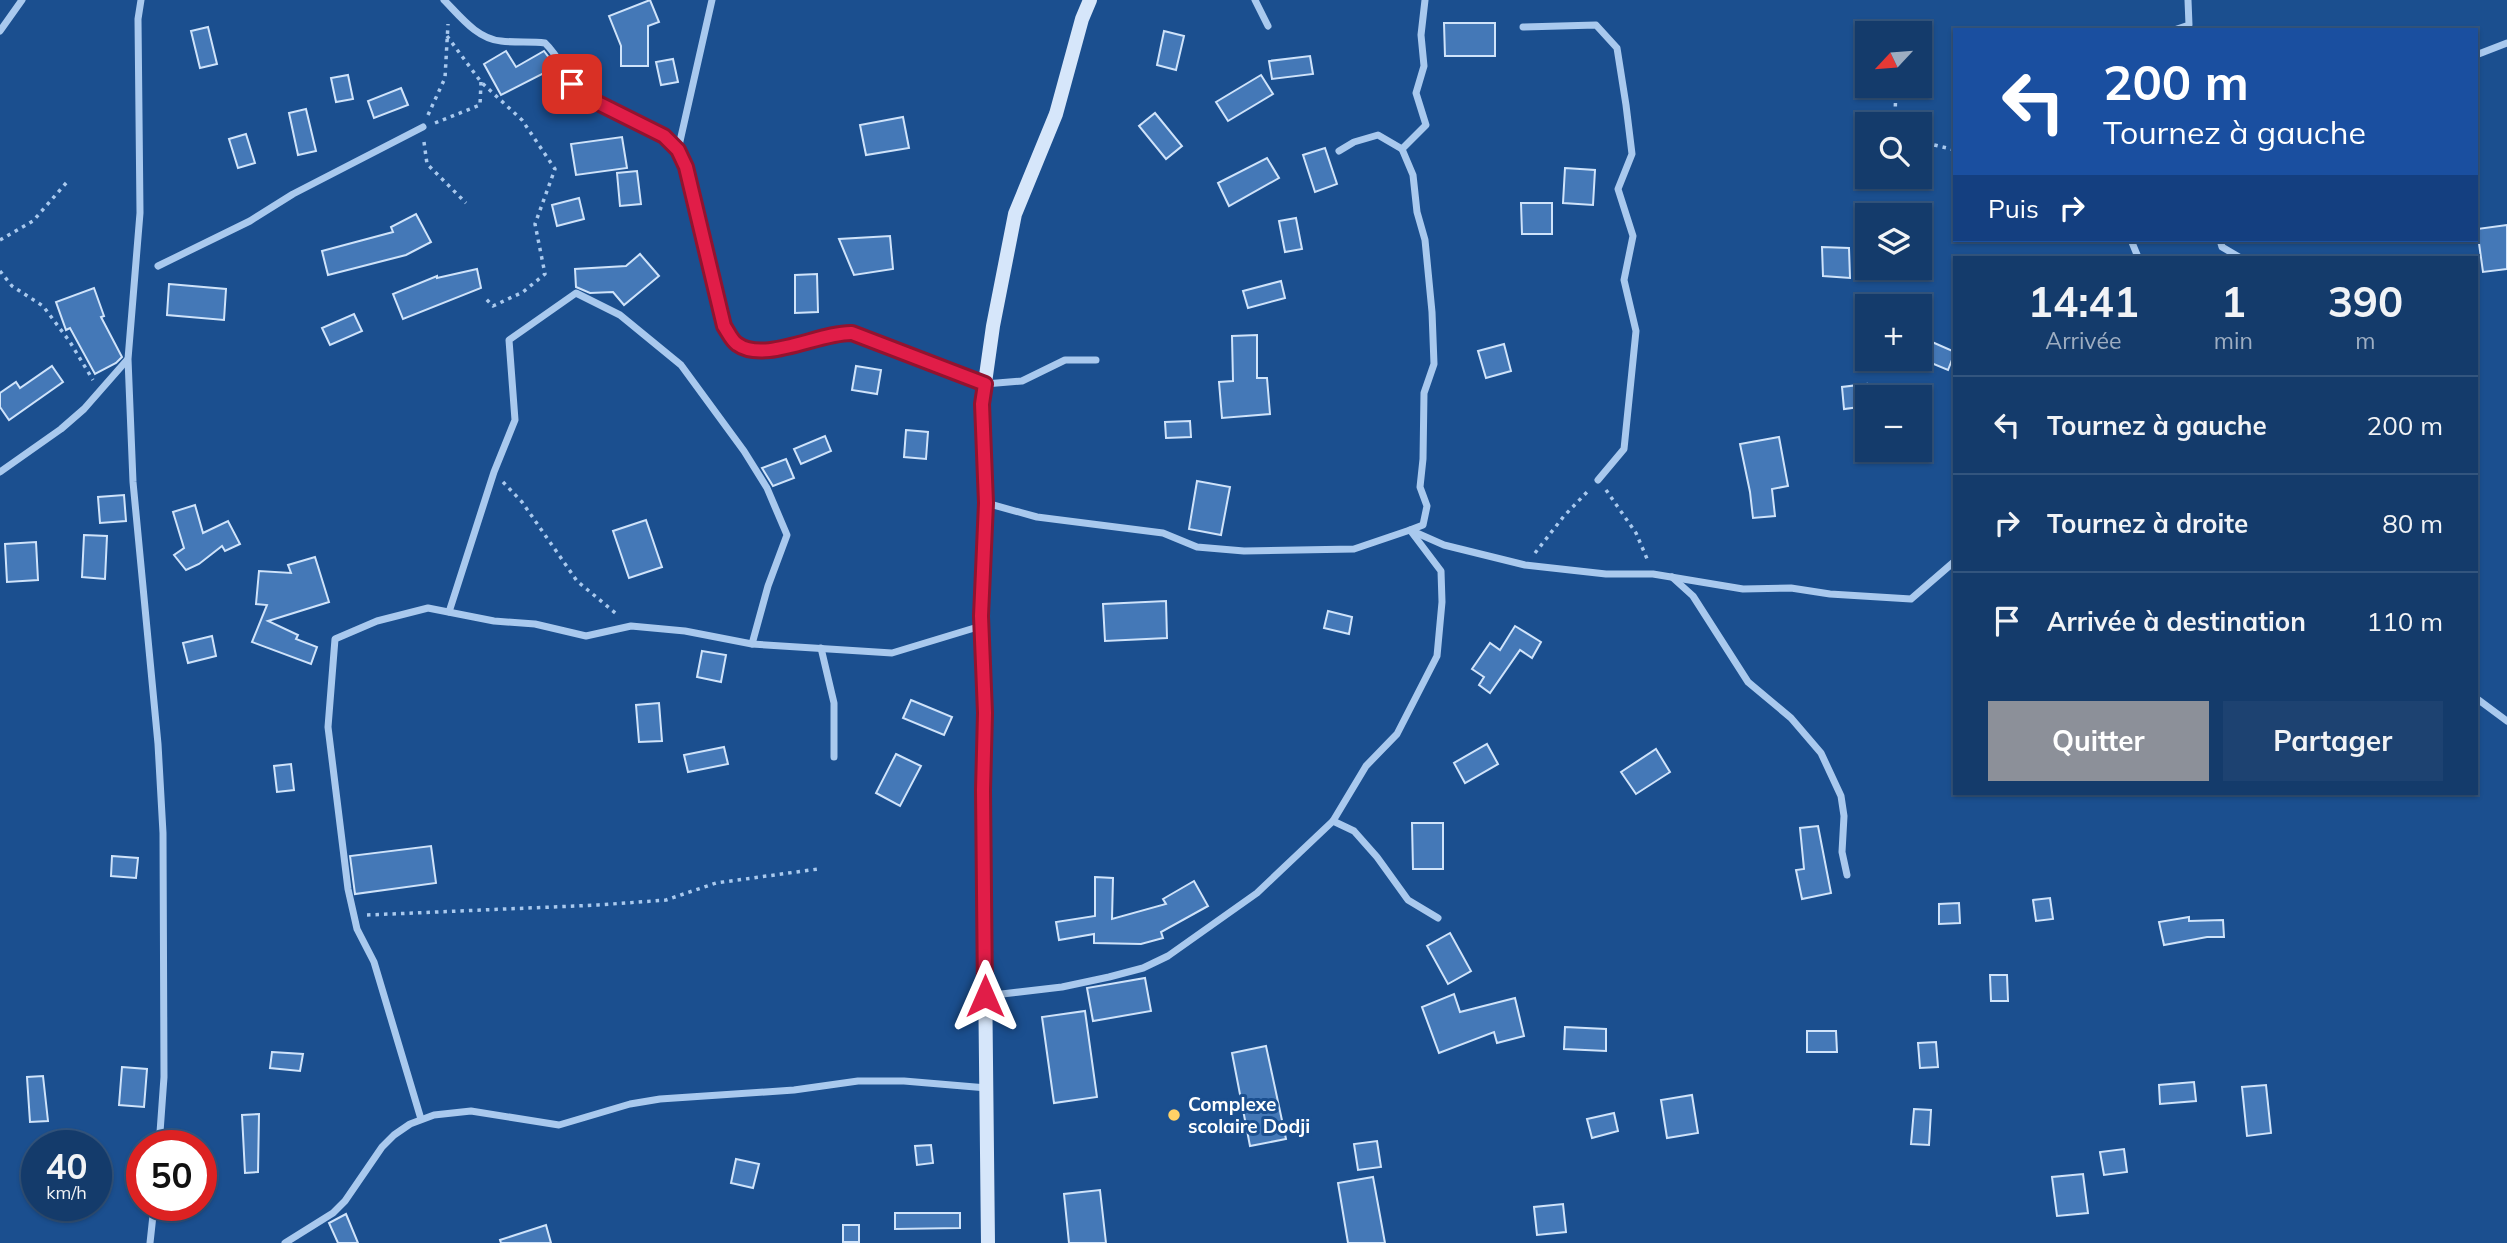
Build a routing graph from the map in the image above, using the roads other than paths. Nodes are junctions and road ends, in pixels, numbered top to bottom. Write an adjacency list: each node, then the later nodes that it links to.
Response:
1 (22, 0): 12 (street)
2 (141, 0): 22 (street)
3 (712, 0): 17 (street)
4 (1090, 0): 24 (main road)
5 (1255, 0): 9 (street)
6 (1425, 0): 16 (street)
7 (2188, 0): 11 (street)
8 (446, 2): 17 (street)
9 (1268, 26)
10 (1523, 27): 26 (street)
11 (2180, 28)
12 (0, 31)
13 (2507, 43): 14 (street)
14 (2478, 54)
15 (423, 127): 21 (street)
16 (1402, 149): 18 (street); 28 (street)
17 (678, 150): 24 (street)
18 (1339, 151)
19 (2221, 242): 20 (street)
20 (2237, 256)
21 (158, 266)
22 (128, 359): 25 (street); 44 (street)
23 (1096, 360): 24 (street)
24 (985, 384): 27 (main road)
25 (0, 472)
26 (1598, 480)
27 (986, 503): 28 (street); 32 (main road)
28 (1410, 530): 30 (street); 38 (street)
29 (1953, 563): 30 (street)
30 (1671, 577): 39 (street)
31 (449, 612): 33 (street); 33 (street); 43 (street)
32 (981, 626): 34 (street); 41 (main road)
33 (752, 644): 34 (street)
34 (821, 648): 37 (street)
35 (2478, 699): 36 (street)
36 (2507, 721)
37 (834, 757)
38 (1333, 821): 40 (street); 41 (street)
39 (1847, 875)
40 (1438, 918)
41 (985, 996): 42 (main road)
42 (988, 1088): 43 (street); 48 (main road)
43 (421, 1119): 47 (street)
44 (160, 1130)
45 (152, 1221): 46 (street)
46 (150, 1243)
47 (285, 1243)
48 (988, 1243)

